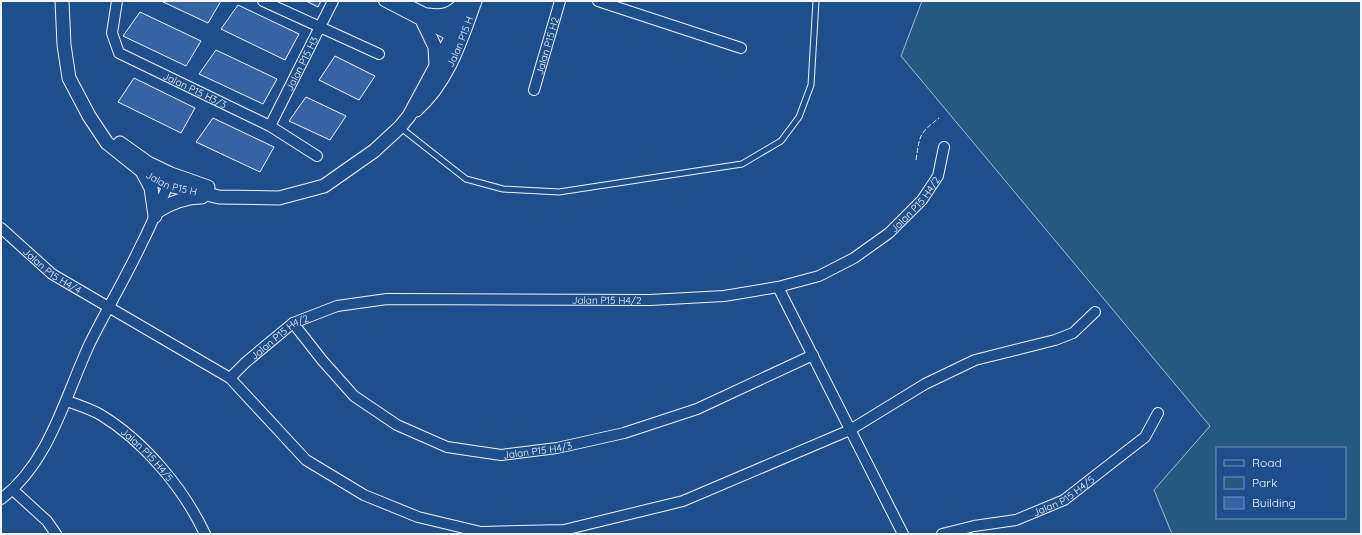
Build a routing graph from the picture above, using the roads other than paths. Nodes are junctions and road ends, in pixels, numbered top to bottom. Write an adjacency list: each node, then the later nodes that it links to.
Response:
1 (62, 1): 24 (street, Jalan P15 H)
2 (117, 1): 20 (street, Jalan P15 H3/3)
3 (263, 1): 13 (street)
4 (333, 1): 13 (street, Jalan P15 H3)
5 (384, 1): 12 (street)
6 (401, 1): 12 (street)
7 (475, 1): 14 (street, Jalan P15 H)
8 (560, 1): 18 (street, Jalan P15 H2)
9 (598, 1): 15 (street)
10 (816, 1): 21 (lane)
11 (463, 2): 12 (street); 14 (street, Jalan P15 H)
12 (426, 19): 14 (street); 17 (street)
13 (319, 28): 16 (street); 20 (street, Jalan P15 H3)
14 (458, 35): 17 (street, Jalan P15 H); 19 (street, Jalan P15 H)
15 (741, 48)
16 (379, 54)
17 (436, 65): 19 (street, Jalan P15 H)
18 (534, 90)
19 (409, 116): 21 (street, Jalan P15 H)
20 (270, 126): 23 (street, Jalan P15 H3/3)
21 (400, 127): 28 (street, Jalan P15 H)
22 (944, 147): 31 (street, Jalan P15 H4/2)
23 (317, 156)
24 (145, 167): 25 (street, Jalan P15 H); 26 (street, Jalan P15 H); 29 (street)
25 (168, 185): 26 (street); 27 (street, Jalan P15 H); 29 (street)
26 (202, 185): 28 (street, Jalan P15 H)
27 (219, 197): 28 (street, Jalan P15 H); 29 (street)
28 (279, 198)
29 (155, 214): 32 (street)
30 (1, 228): 32 (street, Jalan P15 H4/4)
31 (778, 287): 34 (street, Jalan P15 H4/2); 35 (street)
32 (109, 308): 36 (street, Jalan P15 H4/4); 37 (street)
33 (1095, 312): 39 (street, Jalan P15 H4/4)
34 (293, 323): 35 (street, Jalan P15 H4/3); 36 (street, Jalan P15 H4/2)
35 (813, 355): 39 (street)
36 (230, 378): 39 (street, Jalan P15 H4/4)
37 (67, 401): 40 (street); 43 (street, Jalan P15 H4/5)
38 (1158, 413): 45 (street, Jalan P15 H4/5)
39 (850, 430): 44 (street)
40 (13, 490): 41 (street); 42 (street)
41 (1, 499)
42 (56, 534)
43 (205, 534)
44 (903, 534)
45 (942, 534)

